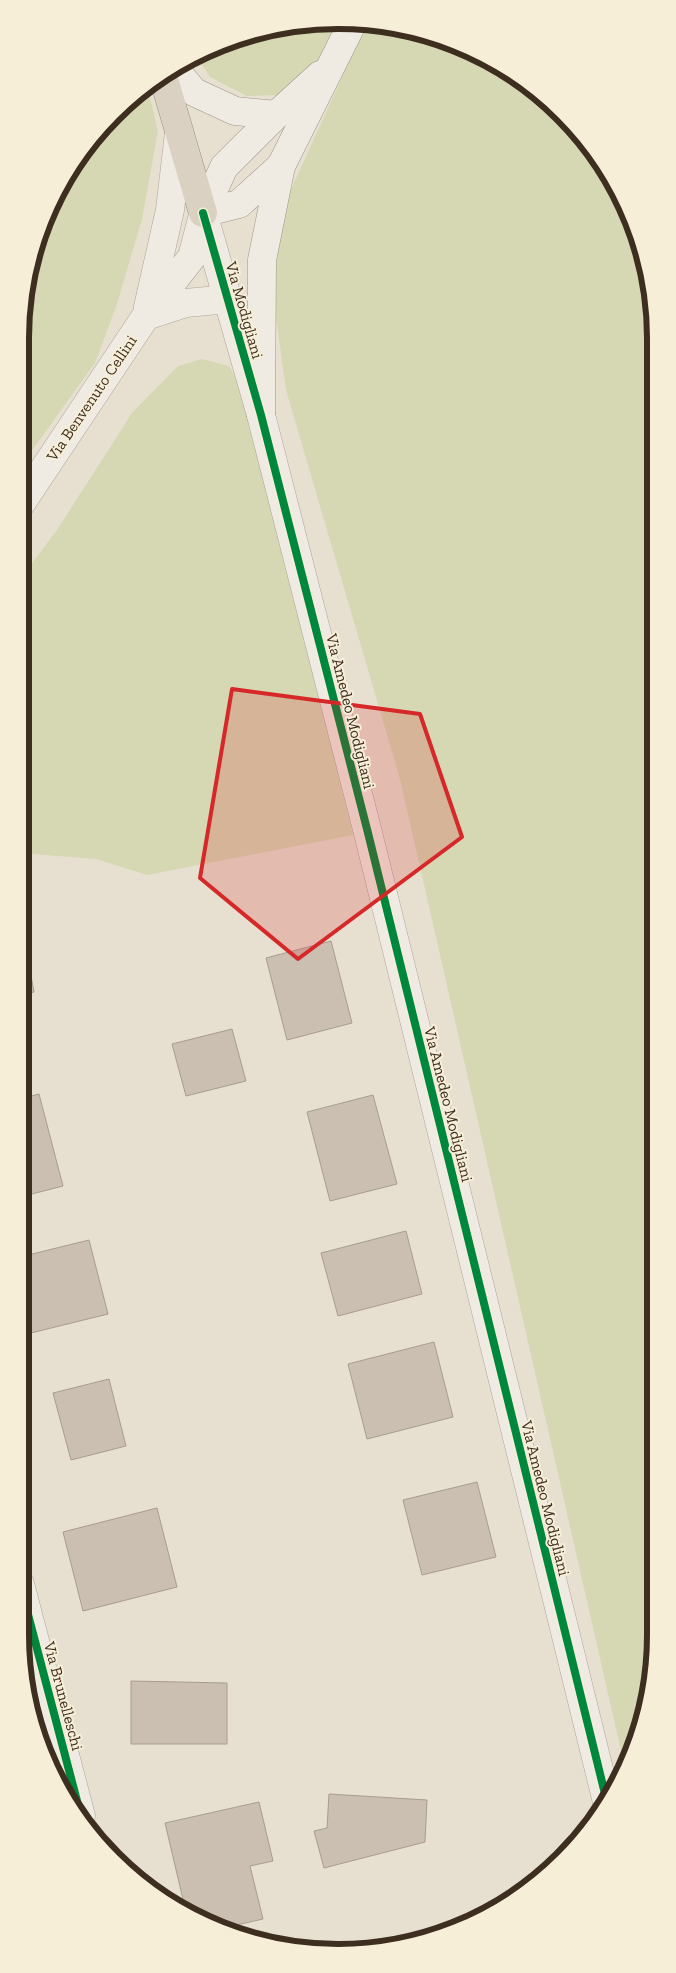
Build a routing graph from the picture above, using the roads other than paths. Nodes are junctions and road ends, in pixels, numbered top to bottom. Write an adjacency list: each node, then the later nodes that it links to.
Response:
1 (349, 29): 2 (street)
2 (332, 64): 5 (street, Via Benvenuto Cellini); 7 (street)
3 (179, 73): 5 (street)
4 (165, 82): 6 (highway)
5 (276, 115): 8 (street, Via Benvenuto Cellini)
6 (180, 133): 8 (highway); 10 (street, Via Benvenuto Cellini)
7 (281, 166): 8 (street); 11 (street)
8 (203, 213): 9 (street, Via Modigliani); 10 (street, Via Benvenuto Cellini)
9 (228, 299): 10 (street); 11 (street, Via Modigliani)
10 (146, 316): 12 (street, Via Benvenuto Cellini)
11 (261, 414): 14 (street, Via Amedeo Modigliani)
12 (29, 492)
13 (29, 1618): 15 (street, Via Brunelleschi)
14 (605, 1792)
15 (77, 1801)

